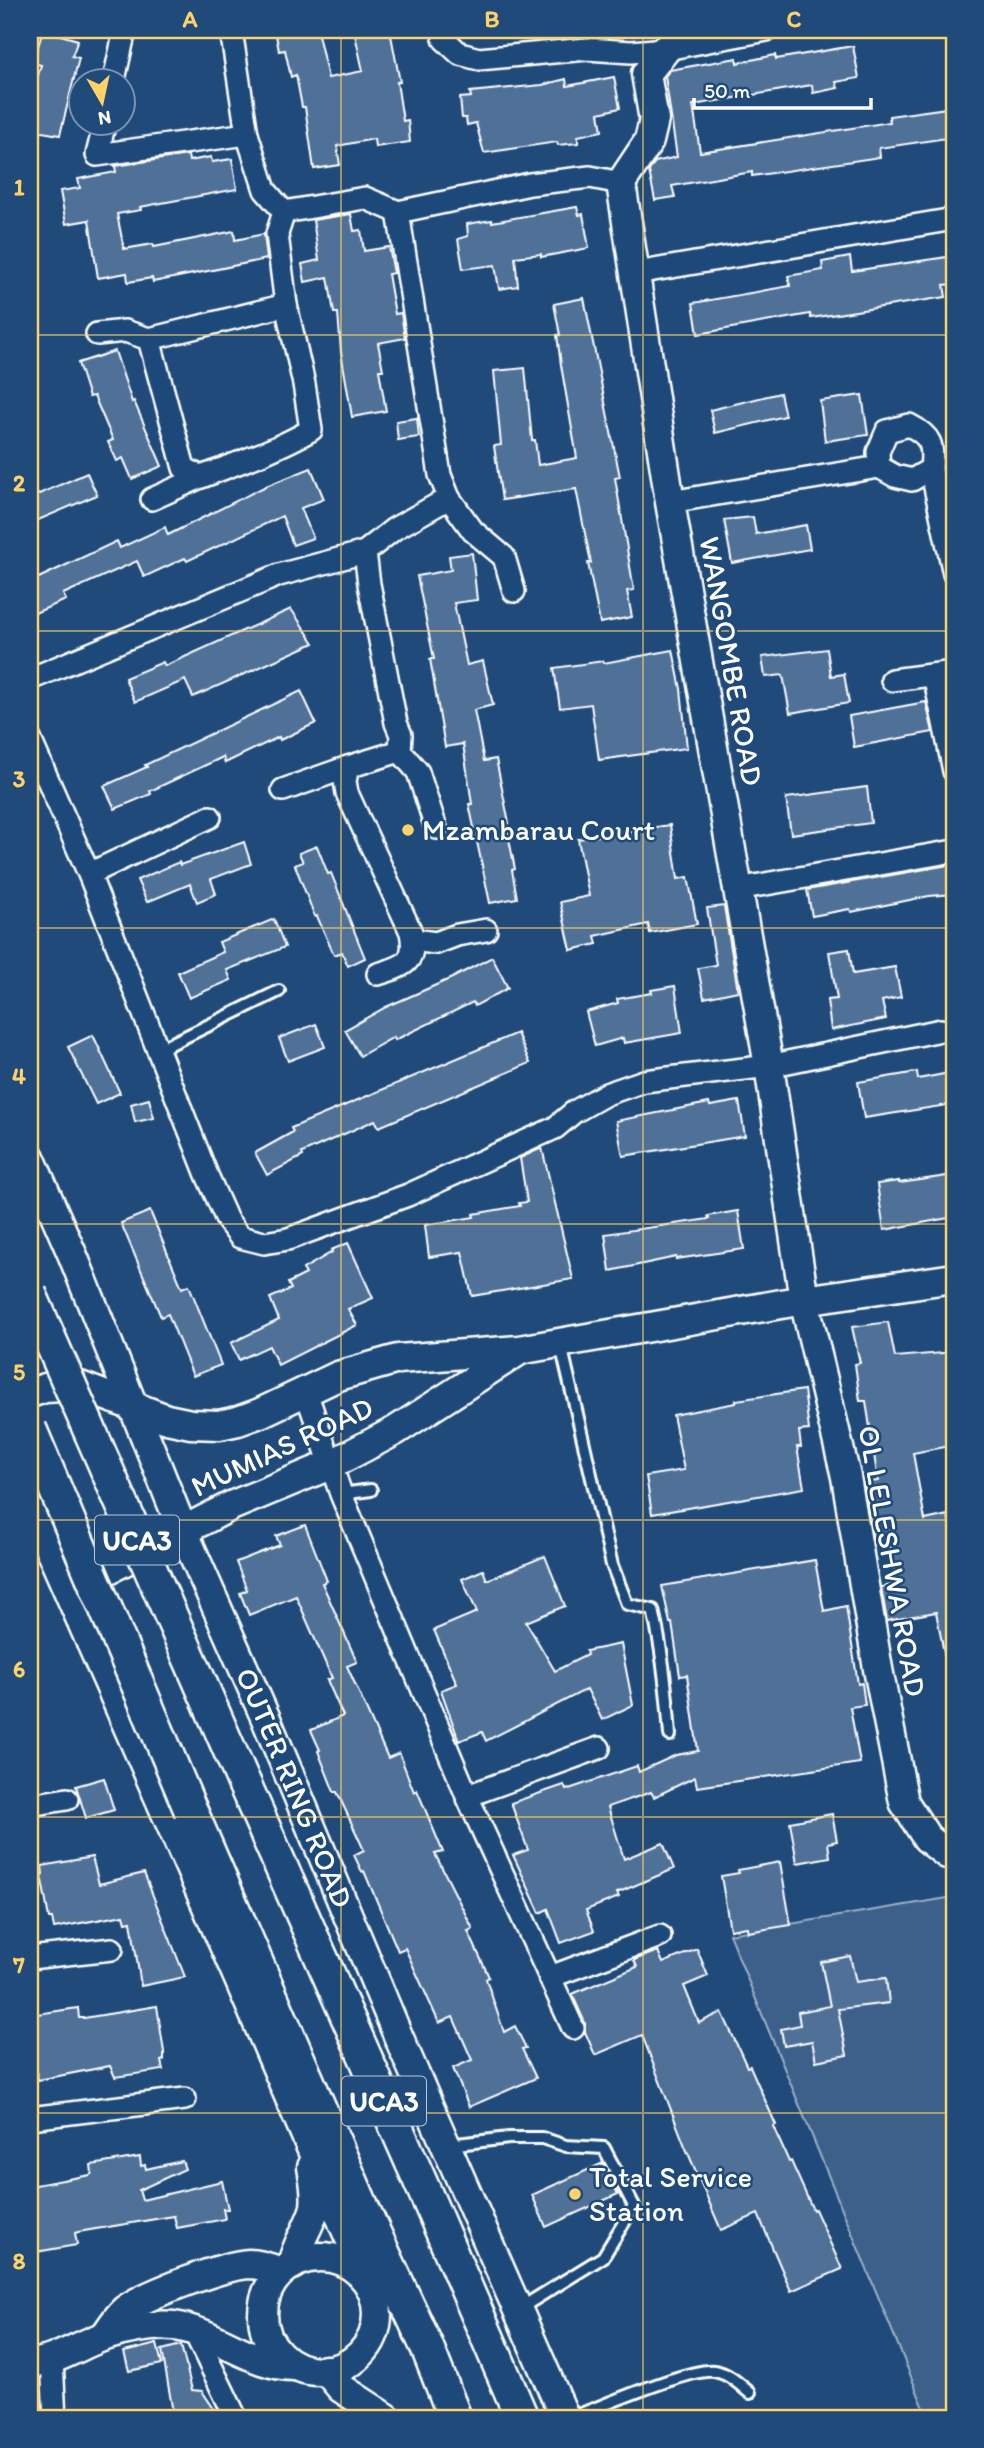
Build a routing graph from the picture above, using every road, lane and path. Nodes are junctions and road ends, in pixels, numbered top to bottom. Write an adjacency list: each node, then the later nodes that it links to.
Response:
1 (125, 30): 7 (street)
2 (231, 30): 8 (street)
3 (443, 30): 6 (street)
4 (766, 30): 5 (street)
5 (666, 48): 6 (main road)
6 (638, 63): 10 (main road)
7 (117, 66)
8 (247, 134): 9 (street); 11 (street)
9 (101, 136)
10 (621, 183): 12 (street); 14 (main road, WANGOMBE ROAD)
11 (284, 212): 12 (street); 15 (street)
12 (398, 212): 21 (street)
13 (954, 219): 14 (street)
14 (636, 273): 23 (main road, WANGOMBE ROAD)
15 (286, 305): 17 (street); 20 (street)
16 (97, 334): 17 (street)
17 (149, 339): 20 (street)
18 (879, 467): 19 (street); 19 (street); 23 (street)
19 (931, 469): 25 (street)
20 (201, 477): 22 (street)
21 (449, 498): 24 (street); 26 (street)
22 (152, 499)
23 (670, 502): 39 (main road, WANGOMBE ROAD)
24 (365, 552): 28 (street); 31 (street)
25 (954, 574)
26 (514, 591)
27 (944, 674): 29 (street); 33 (street)
28 (30, 679)
29 (892, 680)
30 (30, 739): 38 (street)
31 (400, 751): 32 (street); 36 (street)
32 (348, 767): 34 (street); 41 (street)
33 (954, 771)
34 (283, 790)
35 (210, 817): 38 (street)
36 (436, 828)
37 (954, 851): 39 (street)
38 (89, 874): 45 (street)
39 (737, 889): 46 (main road, WANGOMBE ROAD)
40 (485, 930): 41 (street)
41 (413, 940): 42 (street)
42 (378, 974)
43 (279, 991): 45 (lane)
44 (942, 1030): 46 (street)
45 (158, 1050): 46 (street)
46 (769, 1066): 50 (main road, WANGOMBE ROAD)
47 (30, 1157): 55 (main road, OUTER RING ROAD / UCA3)
48 (954, 1278): 50 (main road, MUMIAS ROAD)
49 (30, 1294): 91 (main road, OUTER RING ROAD / UCA3, bridge)
50 (804, 1300): 51 (main road, MUMIAS ROAD); 68 (main road, OL LELESHWA ROAD)
51 (560, 1343): 52 (main road, MUMIAS ROAD); 63 (lane)
52 (519, 1350): 53 (main road, MUMIAS ROAD); 57 (main road, MUMIAS ROAD)
53 (306, 1392): 55 (main road, MUMIAS ROAD); 57 (street)
54 (30, 1393): 55 (main road, MUMIAS ROAD)
55 (132, 1406): 61 (main road, OUTER RING ROAD / UCA3)
56 (30, 1429): 90 (main road, UCA3, bridge)
57 (330, 1465): 59 (street); 61 (main road, MUMIAS ROAD)
58 (371, 1490): 59 (lane)
59 (341, 1494): 65 (street)
60 (30, 1504): 62 (main road, UCA3)
61 (183, 1531): 62 (main road, MUMIAS ROAD); 77 (main road, OUTER RING ROAD / UCA3)
62 (64, 1582): 76 (main road, UCA3)
63 (670, 1735)
64 (599, 1748): 65 (street)
65 (467, 1797): 72 (street)
66 (67, 1799): 67 (street)
67 (30, 1805)
68 (954, 1856)
69 (660, 1936): 72 (street)
70 (112, 1949): 71 (street)
71 (30, 1958)
72 (550, 1977): 73 (street)
73 (573, 2028)
74 (185, 2099): 75 (street)
75 (30, 2118)
76 (308, 2140): 78 (main road, UCA3); 79 (main road, UCA3)
77 (446, 2145): 80 (main road, OUTER RING ROAD / UCA3); 80 (lane)
78 (287, 2268): 79 (main road); 82 (main road); 84 (main road)
79 (374, 2295): 85 (main road)
80 (519, 2309): 92 (main road, OUTER RING ROAD / UCA3)
81 (194, 2330): 82 (main road); 84 (main road); 88 (street)
82 (105, 2336): 83 (main road)
83 (41, 2362): 87 (street)
84 (296, 2366): 85 (main road)
85 (326, 2370): 89 (main road)
86 (751, 2393): 93 (lane)
87 (55, 2418)
88 (236, 2418)
89 (387, 2418)
90 (455, 2418)
91 (522, 2418)
92 (565, 2418)
93 (570, 2418)

